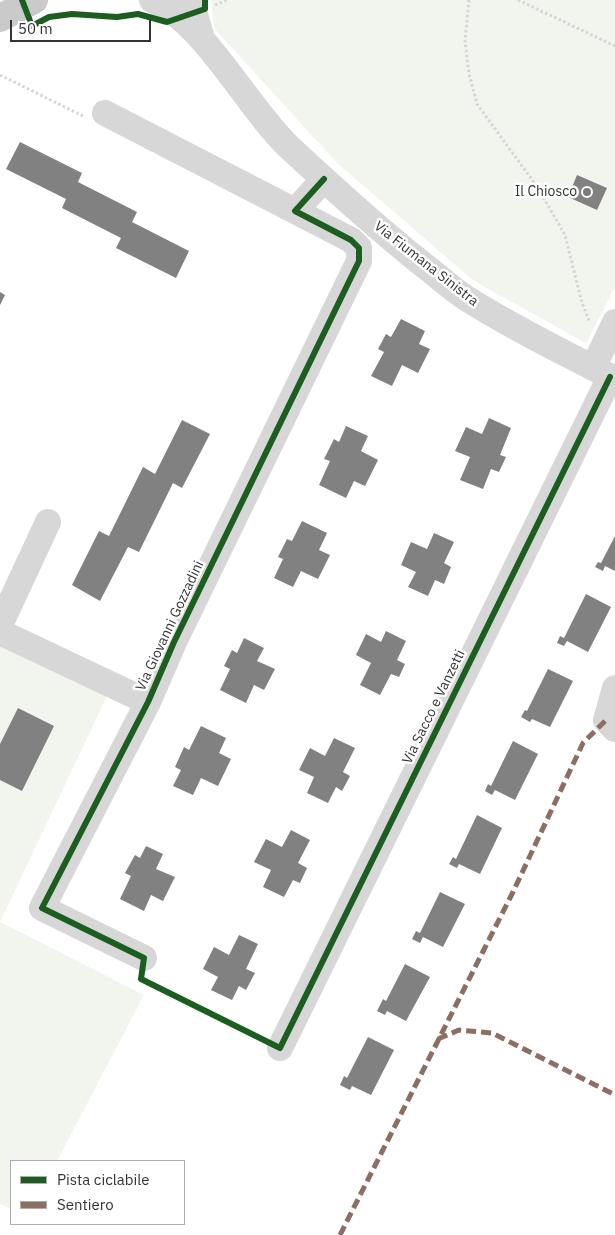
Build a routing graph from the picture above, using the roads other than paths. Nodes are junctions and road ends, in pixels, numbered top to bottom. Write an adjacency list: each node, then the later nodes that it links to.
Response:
1 (34, 0): 4 (main road)
2 (152, 0): 5 (street, Via Fiumana Sinistra)
3 (192, 0): 5 (street, Via Fiumana Sinistra)
4 (0, 18)
5 (203, 40): 7 (street, Via Fiumana Sinistra)
6 (108, 115): 8 (street, Via Fiumana Sinistra)
7 (324, 179): 8 (street); 11 (street, Via Fiumana Sinistra)
8 (295, 210): 9 (street, Via Fiumana Sinistra)
9 (359, 248): 16 (street, Via Giovanni Gozzadini)
10 (615, 322): 11 (street, Via Sacco e Vanzetti)
11 (605, 368): 19 (street, Via Sacco e Vanzetti)
12 (48, 522): 13 (street)
13 (0, 625)
14 (0, 632): 16 (street, Via Giovanni Gozzadini)
15 (615, 688): 17 (street)
16 (148, 702): 18 (street, Via Giovanni Gozzadini)
17 (615, 729)
18 (144, 958)
19 (280, 1048)

